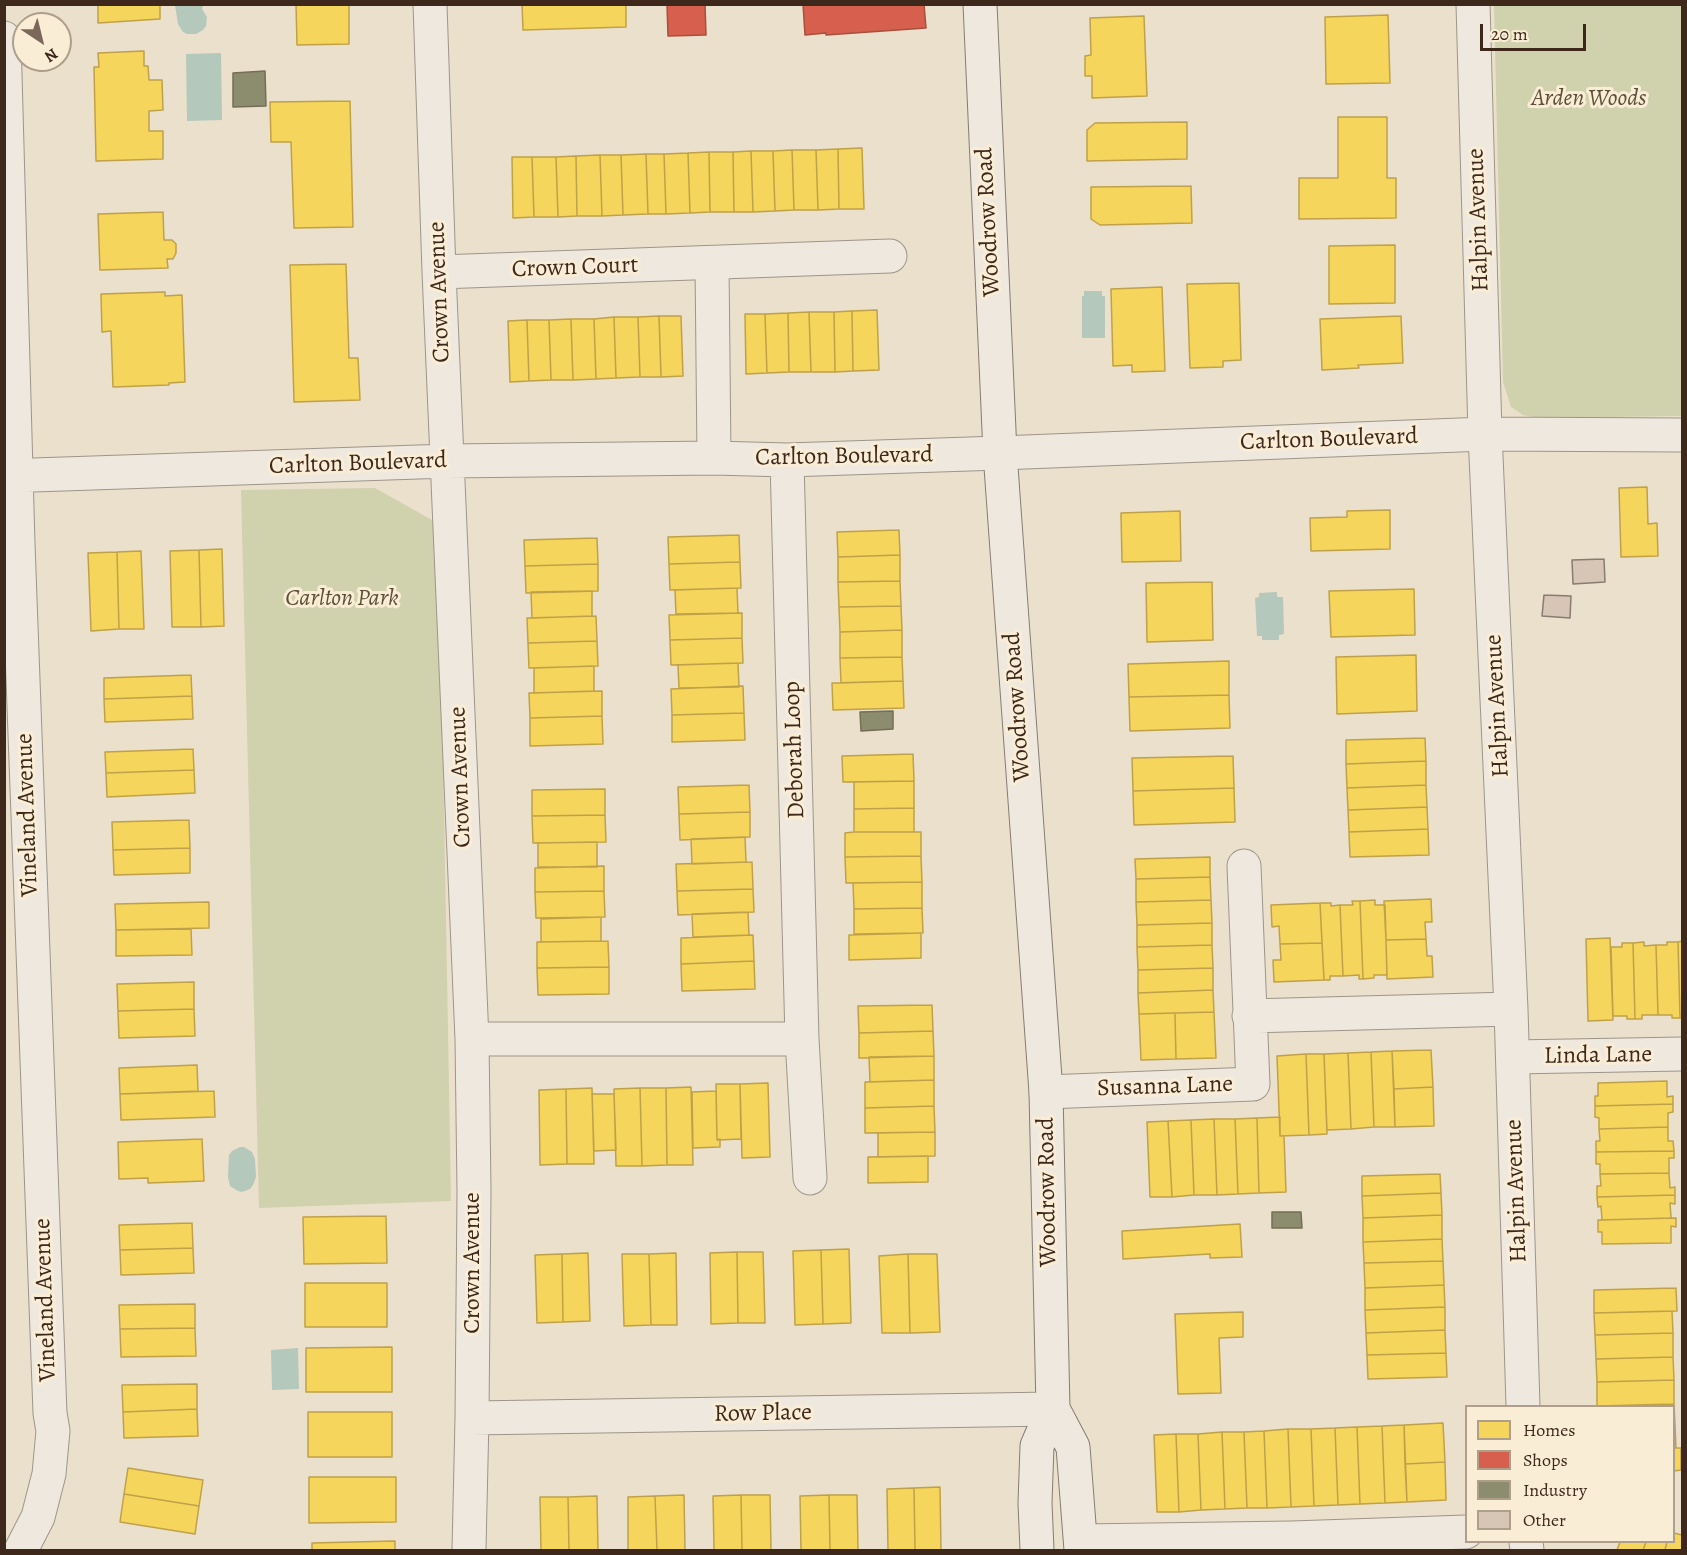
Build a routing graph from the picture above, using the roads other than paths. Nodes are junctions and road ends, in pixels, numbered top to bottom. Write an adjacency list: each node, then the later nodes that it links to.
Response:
1 (430, 4): 7 (street, Crown Avenue)
2 (980, 4): 10 (street, Woodrow Road)
3 (1473, 4): 8 (street, Halpin Avenue)
4 (4, 38): 14 (street, Vineland Avenue)
5 (890, 256): 6 (street, Crown Court)
6 (712, 263): 7 (street, Crown Court); 11 (street)
7 (439, 272): 13 (street, Crown Avenue)
8 (1485, 434): 9 (street, Carlton Boulevard); 10 (street, Carlton Boulevard); 16 (street, Halpin Avenue)
9 (1683, 435)
10 (1000, 453): 12 (street, Carlton Boulevard); 22 (street, Woodrow Road)
11 (714, 458): 12 (street, Carlton Boulevard); 13 (street, Carlton Boulevard)
12 (787, 460): 19 (street, Deborah Loop)
13 (448, 461): 14 (street, Carlton Boulevard); 18 (street, Crown Avenue)
14 (10, 476): 30 (street, Vineland Avenue)
15 (1244, 866): 17 (street, Susanna Lane)
16 (1511, 1009): 17 (street); 21 (street, Halpin Avenue)
17 (1249, 1016): 22 (street, Susanna Lane)
18 (472, 1039): 19 (street); 26 (street, Crown Avenue)
19 (802, 1039): 23 (street, Deborah Loop)
20 (1683, 1054): 21 (street, Linda Lane)
21 (1513, 1057): 24 (street, Halpin Avenue)
22 (1046, 1092): 25 (street, Woodrow Road)
23 (810, 1178)
24 (1523, 1405)
25 (1053, 1409): 26 (street, Row Place); 29 (street, Woodrow Road); 32 (street, Woodrow Road)
26 (472, 1418): 31 (street, Crown Avenue)
27 (1465, 1532): 28 (street)
28 (1292, 1544): 29 (street)
29 (1082, 1546)
30 (21, 1551)
31 (469, 1551)
32 (1037, 1551)

